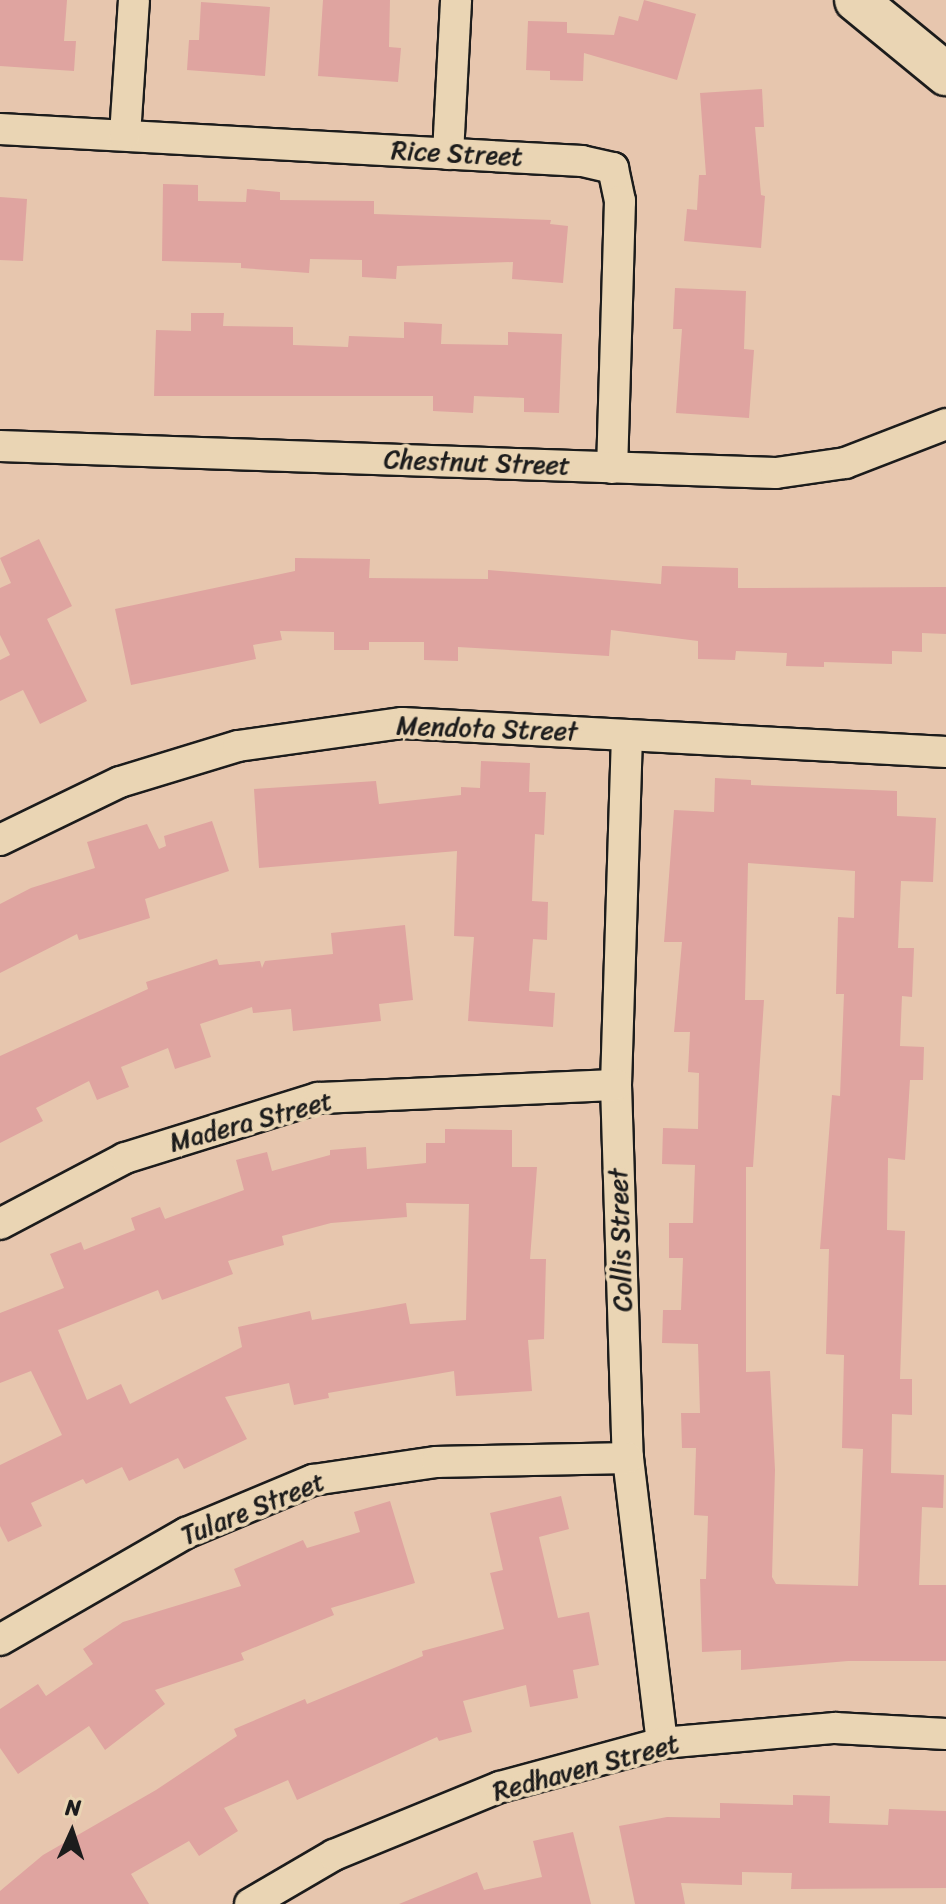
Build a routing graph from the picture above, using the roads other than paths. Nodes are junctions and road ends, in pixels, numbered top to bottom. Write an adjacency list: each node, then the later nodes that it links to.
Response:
1 (134, 0): 6 (street)
2 (456, 0): 7 (street)
3 (856, 0): 4 (street)
4 (946, 74)
5 (0, 129): 6 (street, Rice Street)
6 (125, 135): 7 (street, Rice Street)
7 (448, 154): 10 (street, Rice Street)
8 (946, 424): 10 (street, Chestnut Street)
9 (0, 446): 10 (street, Chestnut Street)
10 (612, 468)
11 (627, 735): 12 (street, Mendota Street); 13 (street, Mendota Street); 14 (street, Collis Street)
12 (946, 752)
13 (2, 835)
14 (616, 1085): 15 (street, Madera Street); 16 (street, Collis Street)
15 (0, 1224)
16 (628, 1458): 17 (street, Tulare Street); 19 (street, Collis Street)
17 (0, 1640)
18 (946, 1734): 19 (street, Redhaven Street)
19 (662, 1743): 20 (street, Redhaven Street)
20 (250, 1904)

